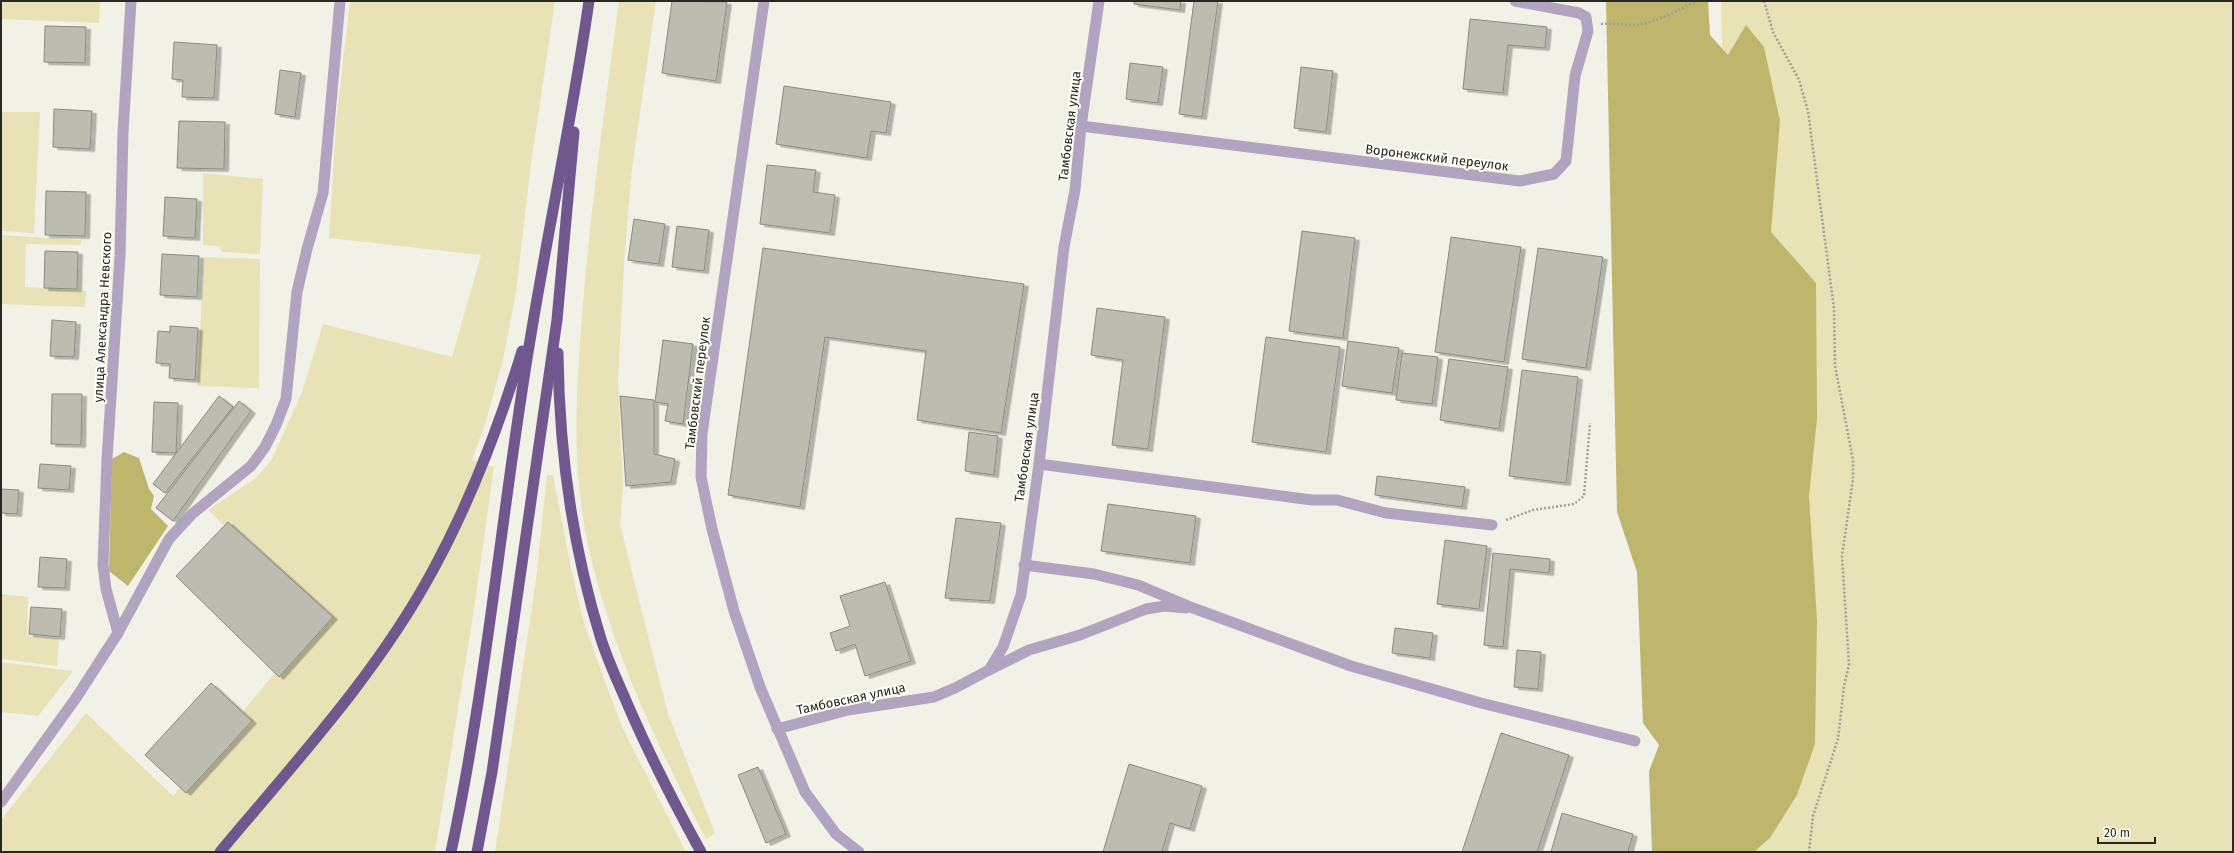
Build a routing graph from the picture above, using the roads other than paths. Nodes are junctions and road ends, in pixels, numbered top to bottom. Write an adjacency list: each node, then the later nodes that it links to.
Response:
1 (132, 1): 15 (street, улица Александра Невского)
2 (340, 1): 15 (street)
3 (589, 1): 7 (highway)
4 (764, 1): 17 (street, Тамбовский переулок)
5 (1099, 1): 8 (street, Тамбовская улица)
6 (1515, 1): 8 (street, Воронежский переулок)
7 (580, 66): 9 (highway); 10 (highway)
8 (1081, 126): 11 (street, Тамбовская улица)
9 (533, 316): 20 (highway); 21 (highway)
10 (557, 320): 22 (highway); 23 (highway)
11 (1039, 464): 12 (street); 13 (street, Тамбовская улица)
12 (1492, 525)
13 (1024, 564): 14 (street); 16 (street, Тамбовская улица)
14 (1193, 608): 16 (street); 18 (street)
15 (118, 633): 19 (street)
16 (989, 670): 17 (street, Тамбовская улица)
17 (777, 728): 24 (street, Тамбовский переулок)
18 (1635, 741)
19 (1, 802)
20 (220, 852)
21 (451, 852)
22 (477, 852)
23 (701, 852)
24 (859, 852)

